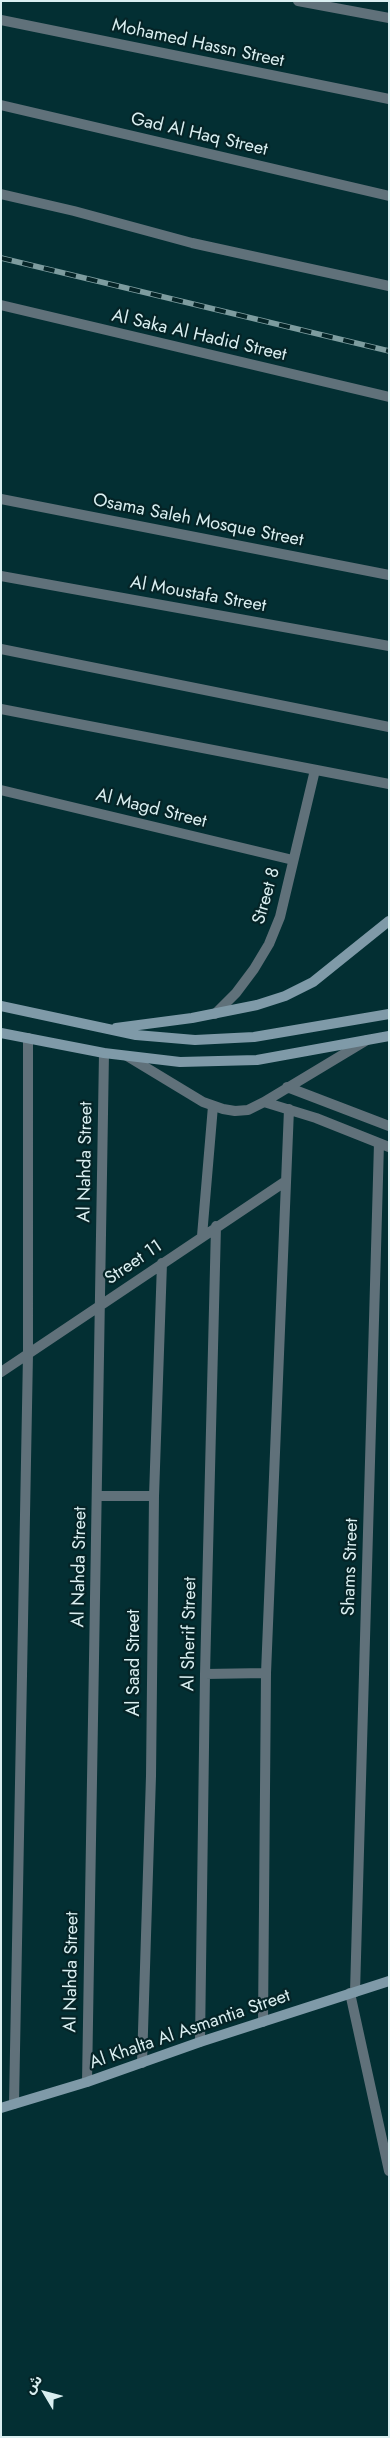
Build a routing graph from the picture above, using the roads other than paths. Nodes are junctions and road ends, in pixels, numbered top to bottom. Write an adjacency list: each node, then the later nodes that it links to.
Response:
1 (298, 1): 2 (street)
2 (389, 18)
3 (1, 20): 4 (street, Mohamed Hassn Street)
4 (389, 99)
5 (1, 105): 7 (street, Gad Al Haq Street)
6 (1, 194): 8 (street)
7 (389, 196)
8 (389, 286)
9 (1, 306): 10 (street, Al Saka Al Hadid Street)
10 (389, 397)
11 (1, 499): 12 (street, Osama Saleh Mosque Street)
12 (389, 575)
13 (1, 576): 14 (street, Al Moustafa Street)
14 (389, 646)
15 (1, 649): 17 (street)
16 (1, 709): 18 (street)
17 (389, 727)
18 (315, 770): 19 (street); 21 (street, Street 8)
19 (389, 784)
20 (1, 790): 21 (street, Al Magd Street)
21 (293, 860): 24 (street, Street 8)
22 (389, 921): 24 (main road)
23 (1, 1006): 26 (main road)
24 (215, 1014): 26 (main road)
25 (389, 1014): 26 (main road)
26 (107, 1029)
27 (1, 1033): 29 (main road)
28 (389, 1036): 30 (main road)
29 (28, 1038): 31 (main road); 46 (street)
30 (368, 1040): 32 (main road); 33 (street)
31 (104, 1053): 32 (main road); 45 (street, Al Nahda Street)
32 (125, 1055): 36 (street)
33 (287, 1087): 34 (street); 35 (street)
34 (324, 1101): 38 (street); 39 (street)
35 (264, 1102): 36 (street); 37 (street)
36 (213, 1106): 43 (street)
37 (289, 1109): 38 (street); 41 (street)
38 (316, 1118): 40 (street)
39 (389, 1126)
40 (384, 1145): 53 (street, Shams Street)
41 (286, 1181): 42 (street, Street 11); 50 (street)
42 (216, 1226): 43 (street, Street 11); 51 (street, Al Sherif Street)
43 (202, 1236): 44 (street, Street 11)
44 (162, 1263): 45 (street, Street 11); 49 (street, Al Saad Street)
45 (100, 1305): 46 (street, Street 11); 48 (street, Al Nahda Street)
46 (28, 1354): 47 (street, Street 11); 58 (street)
47 (1, 1372)
48 (97, 1496): 49 (street); 57 (street, Al Nahda Street)
49 (154, 1496): 56 (street, Al Saad Street)
50 (266, 1673): 51 (street); 54 (street)
51 (205, 1674): 55 (street, Al Sherif Street)
52 (389, 1981): 53 (main road, Al Khalta Al Asmantia Street)
53 (352, 1992): 54 (main road, Al Khalta Al Asmantia Street); 60 (street, Shams Street)
54 (263, 2022): 55 (main road, Al Khalta Al Asmantia Street)
55 (200, 2042): 56 (main road, Al Khalta Al Asmantia Street)
56 (142, 2063): 57 (main road, Al Khalta Al Asmantia Street)
57 (87, 2082): 58 (main road, Al Khalta Al Asmantia Street)
58 (14, 2104): 59 (main road, Al Khalta Al Asmantia Street)
59 (1, 2108)
60 (389, 2171)

